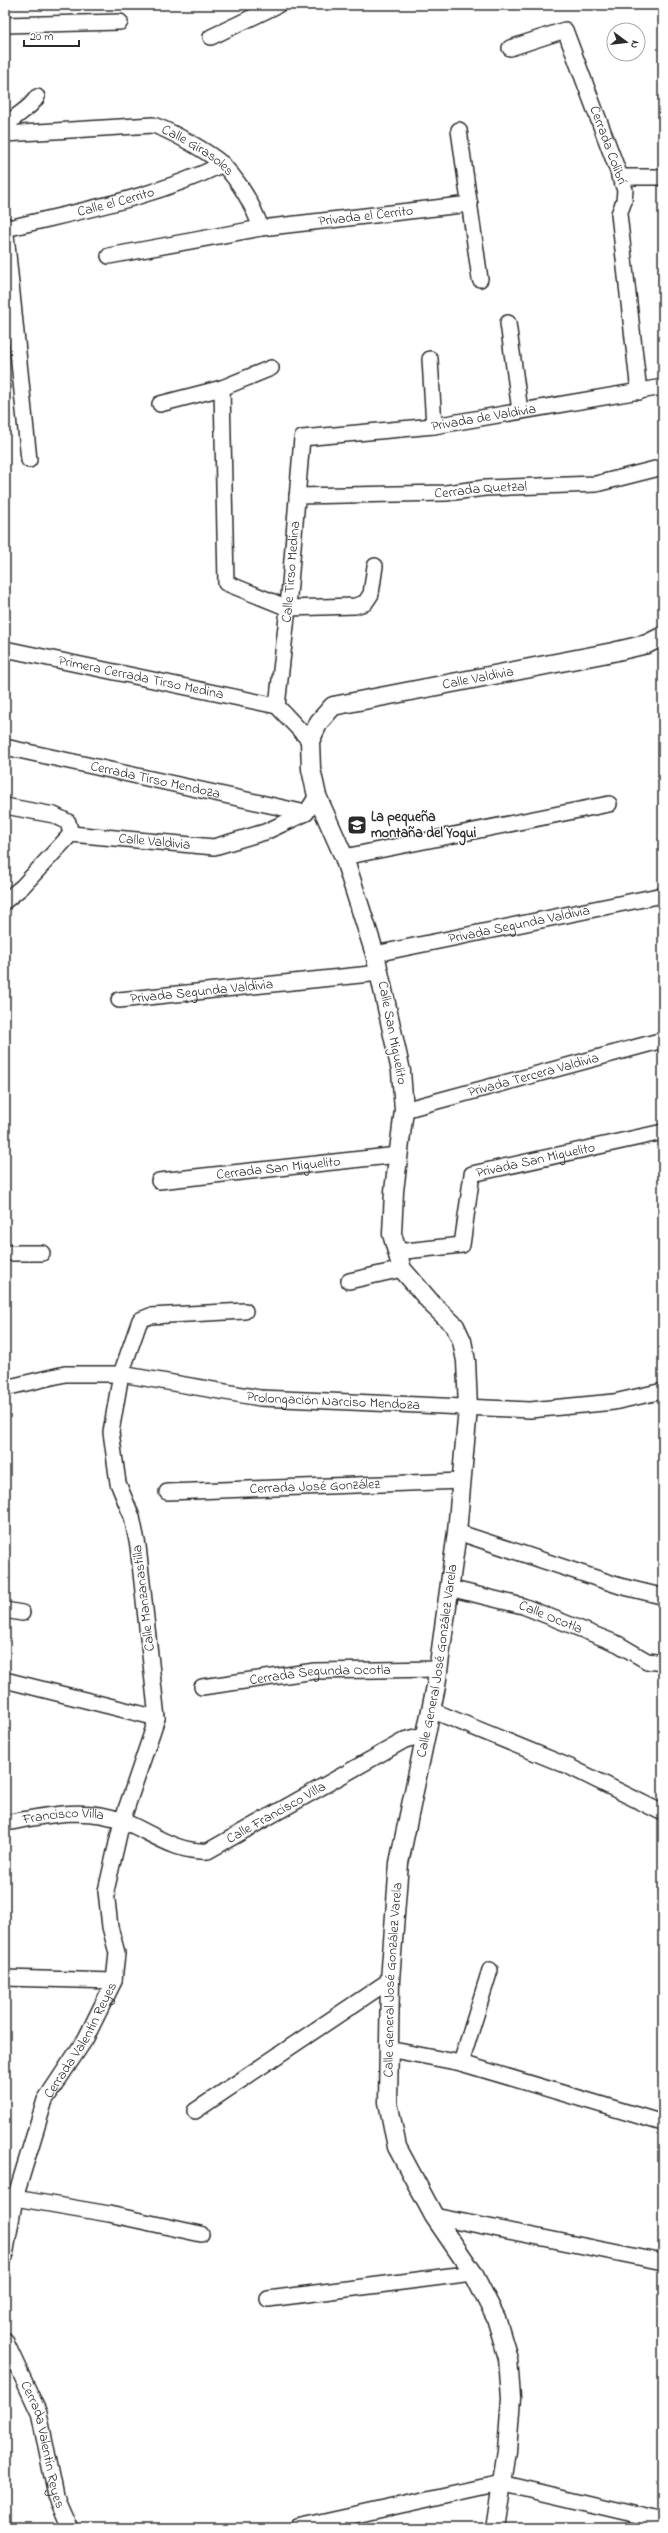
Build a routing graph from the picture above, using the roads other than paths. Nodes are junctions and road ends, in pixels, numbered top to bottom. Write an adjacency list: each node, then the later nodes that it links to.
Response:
1 (278, 5): 4 (street)
2 (120, 22): 3 (street)
3 (5, 25)
4 (211, 37)
5 (510, 48): 11 (street, Cerrada Colibrí)
6 (37, 96): 7 (street)
7 (5, 128)
8 (459, 130): 13 (street)
9 (5, 134): 10 (street, Calle Girasoles)
10 (223, 164): 15 (street, Calle Girasoles); 16 (street, Calle el Cerrito)
11 (619, 177): 12 (street); 24 (street, Cerrada Colibrí)
12 (663, 177)
13 (470, 204): 15 (street, Privada el Cerrito); 18 (street)
14 (5, 225): 16 (street)
15 (261, 228): 17 (street, Privada el Cerrito)
16 (5, 229): 29 (street)
17 (109, 256)
18 (480, 278)
19 (508, 322): 26 (street)
20 (430, 359): 27 (street)
21 (270, 368): 23 (street)
22 (663, 387): 24 (street, Privada de Valdivia)
23 (222, 388): 25 (street); 33 (street)
24 (639, 392): 26 (street, Privada de Valdivia)
25 (160, 404)
26 (520, 411): 27 (street, Privada de Valdivia)
27 (434, 426): 28 (street, Privada de Valdivia)
28 (302, 438): 31 (street, Calle Tirso Medina)
29 (29, 460)
30 (663, 467): 31 (street, Cerrada Quetzal)
31 (297, 496): 33 (street, Calle Tirso Medina)
32 (375, 566): 33 (street)
33 (288, 608): 36 (street, Calle Tirso Medina)
34 (663, 636): 37 (street, Calle Valdivia)
35 (5, 649): 36 (street, Primera Cerrada Tirso Medina)
36 (277, 706): 37 (street)
37 (310, 741): 39 (street, Calle San Miguelito)
38 (5, 747): 42 (street, Cerrada Tirso Mendoza)
39 (317, 796): 42 (street); 44 (street, Calle San Miguelito)
40 (610, 804): 44 (street)
41 (5, 806): 43 (street)
42 (306, 813): 43 (street, Calle Valdivia)
43 (71, 834): 46 (street)
44 (344, 857): 47 (street, Calle San Miguelito)
45 (663, 895): 47 (street, Privada Segunda Valdivia)
46 (5, 901)
47 (374, 954): 48 (street, Calle San Miguelito)
48 (380, 974): 49 (street, Privada Segunda Valdivia); 51 (street, Calle San Miguelito)
49 (119, 1000)
50 (663, 1040): 51 (street, Privada Tercera Valdivia)
51 (404, 1110): 53 (street, Calle San Miguelito)
52 (663, 1132): 57 (street, Privada San Miguelito)
53 (398, 1154): 54 (street, Cerrada San Miguelito); 57 (street, Calle San Miguelito)
54 (159, 1181)
55 (5, 1253): 56 (street)
56 (42, 1253)
57 (399, 1261): 58 (street); 63 (street, Calle San Miguelito)
58 (349, 1281)
59 (245, 1311): 60 (street, Calle Manzanastilla)
60 (121, 1374): 61 (street, Prolongación Narciso Mendoza); 63 (street, Prolongación Narciso Mendoza); 76 (street, Calle Manzanastilla)
61 (5, 1388)
62 (663, 1391): 63 (street, Prolongación Narciso Mendoza)
63 (468, 1408): 64 (street, Calle General José González Varela)
64 (462, 1481): 65 (street, Cerrada José González); 66 (street, Calle General José González Varela)
65 (167, 1492)
66 (457, 1532): 67 (street, Calle General José González Varela); 68 (street)
67 (449, 1588): 71 (street, Calle Ocotla); 72 (street, Calle General José González Varela)
68 (657, 1594)
69 (5, 1610): 70 (street)
70 (22, 1613)
71 (663, 1663)
72 (438, 1669): 74 (street, Cerrada Segunda Ocotla); 75 (street, Calle General José González Varela)
73 (5, 1680): 76 (street)
74 (202, 1687)
75 (431, 1710): 77 (street, Calle General José González Varela); 78 (street)
76 (157, 1718): 79 (street, Calle Manzanastilla)
77 (427, 1734): 79 (street, Calle Francisco Villa); 83 (street, Calle General José González Varela)
78 (663, 1813)
79 (122, 1821): 80 (street, Francisco Villa); 84 (street, Cerrada Valentín Reyes)
80 (5, 1823)
81 (490, 1970): 86 (street)
82 (5, 1978): 84 (street)
83 (390, 1980): 85 (street, Calle General José González Varela); 87 (street)
84 (114, 1981): 89 (street, Cerrada Valentín Reyes)
85 (388, 2049): 86 (street); 90 (street, Calle General José González Varela)
86 (461, 2063): 88 (street)
87 (195, 2111)
88 (663, 2123)
89 (16, 2198): 91 (street); 92 (street, Cerrada Valentín Reyes)
90 (434, 2216): 93 (street); 94 (street, Calle General José González Varela)
91 (201, 2234)
92 (5, 2256)
93 (663, 2262)
94 (473, 2273): 95 (street); 97 (street, Calle General José González Varela)
95 (268, 2299)
96 (5, 2340): 99 (street, Cerrada Valentín Reyes)
97 (501, 2483): 98 (street); 100 (street); 101 (street, Calle General José González Varela)
98 (663, 2521)
99 (70, 2528)
100 (297, 2528)
101 (495, 2528)

